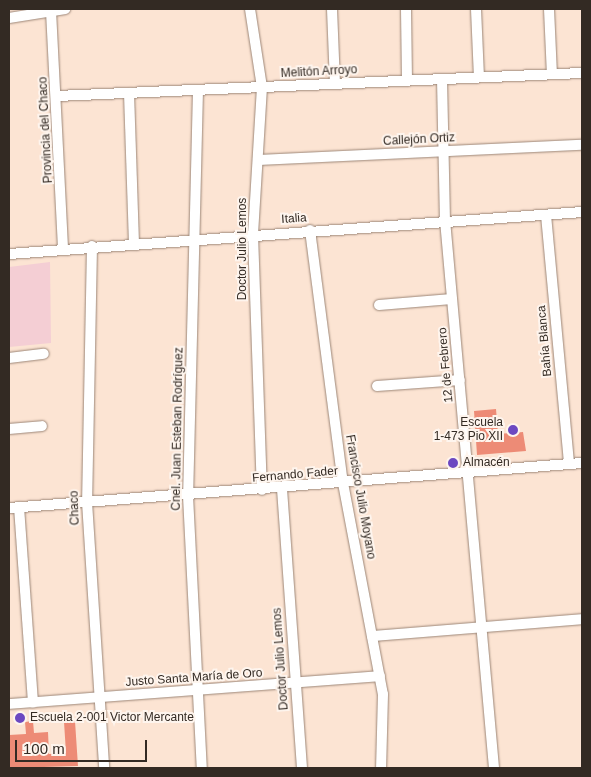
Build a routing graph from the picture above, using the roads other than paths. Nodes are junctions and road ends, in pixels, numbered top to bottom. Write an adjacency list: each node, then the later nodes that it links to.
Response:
1 (65, 9): 7 (street)
2 (250, 9): 15 (street, Doctor Julio Lemos)
3 (332, 9): 14 (street)
4 (406, 9): 13 (street)
5 (476, 9): 11 (street)
6 (549, 9): 10 (street)
7 (51, 11): 8 (street); 18 (street, Provincia del Chaco)
8 (9, 18)
9 (582, 73): 10 (street, Melitón Arroyo)
10 (552, 74): 11 (street, Melitón Arroyo)
11 (479, 77): 12 (street, Melitón Arroyo)
12 (442, 79): 13 (street, Melitón Arroyo); 20 (street, 12 de Febrero)
13 (407, 80): 14 (street, Melitón Arroyo)
14 (335, 84): 15 (street, Melitón Arroyo)
15 (262, 87): 16 (street, Melitón Arroyo); 21 (street, Doctor Julio Lemos)
16 (198, 90): 17 (street, Melitón Arroyo); 27 (street, Cnel. Juan Esteban Rodríguez)
17 (129, 93): 18 (street, Melitón Arroyo); 28 (street)
18 (57, 96): 30 (street, Provincia del Chaco)
19 (582, 145): 20 (street, Callejón Ortiz)
20 (443, 151): 21 (street, Callejón Ortiz); 24 (street, 12 de Febrero)
21 (258, 160): 26 (street, Doctor Julio Lemos)
22 (582, 212): 23 (street, Italia)
23 (546, 215): 24 (street, Italia); 41 (street, Bahía Blanca)
24 (445, 220): 25 (street, Italia); 32 (street, 12 de Febrero)
25 (310, 230): 26 (street, Italia); 43 (street, Francisco Julio Moyano)
26 (253, 235): 27 (street, Italia); 45 (street, Doctor Julio Lemos)
27 (192, 239): 28 (street, Italia); 46 (street, Cnel. Juan Esteban Rodríguez)
28 (134, 243): 29 (street, Italia)
29 (92, 246): 30 (street, Italia); 47 (street, Chaco)
30 (63, 247): 31 (street, Italia)
31 (9, 254)
32 (452, 299): 33 (street); 36 (street, 12 de Febrero)
33 (379, 305)
34 (44, 354): 35 (street)
35 (9, 358)
36 (460, 380): 37 (street); 42 (street, 12 de Febrero)
37 (377, 386)
38 (42, 426): 39 (street)
39 (9, 429)
40 (582, 463): 41 (street, Fernando Fader)
41 (569, 464): 42 (street, Fernando Fader)
42 (468, 473): 43 (street, Fernando Fader); 50 (street, 12 de Febrero)
43 (343, 483): 44 (street, Fernando Fader); 51 (street, Francisco Julio Moyano)
44 (282, 489): 45 (street, Fernando Fader); 53 (street, Doctor Julio Lemos)
45 (262, 490): 46 (street, Fernando Fader)
46 (188, 496): 47 (street, Fernando Fader); 54 (street, Cnel. Juan Esteban Rodríguez)
47 (86, 502): 48 (street, Fernando Fader); 55 (street, Chaco)
48 (14, 507): 56 (street)
49 (582, 619): 50 (street)
50 (481, 627): 51 (street); 62 (street, 12 de Febrero)
51 (372, 636): 52 (street, Francisco Julio Moyano)
52 (380, 676): 53 (street, Justo Santa María de Oro); 61 (street, Francisco Julio Moyano)
53 (295, 683): 54 (street, Justo Santa María de Oro); 60 (street, Doctor Julio Lemos)
54 (198, 690): 55 (street, Justo Santa María de Oro); 59 (street, Cnel. Juan Esteban Rodríguez)
55 (98, 697): 56 (street, Justo Santa María de Oro); 58 (street, Chaco)
56 (33, 702): 57 (street, Justo Santa María de Oro)
57 (9, 704)
58 (104, 768)
59 (202, 768)
60 (302, 768)
61 (381, 768)
62 (494, 768)

